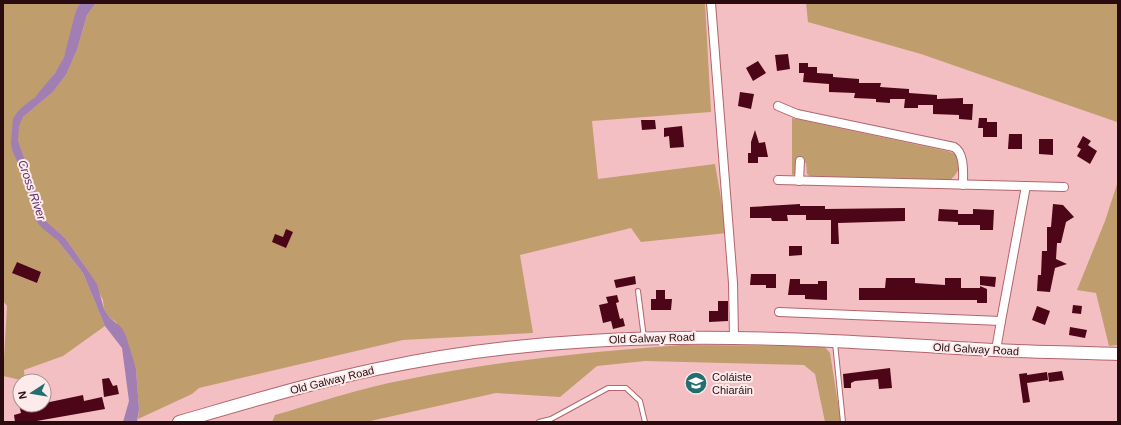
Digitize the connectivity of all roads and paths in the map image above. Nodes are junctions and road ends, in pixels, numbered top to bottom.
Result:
1 (711, 3) edge
2 (778, 106) dead end
3 (800, 161) dead end
4 (778, 180) dead end
5 (800, 181) junction
6 (963, 185) junction
7 (1026, 186) junction
8 (1064, 187) dead end
9 (638, 291) dead end
10 (779, 312) dead end
11 (1001, 321) junction
12 (734, 337) junction
13 (644, 338) junction
14 (835, 341) junction
15 (996, 350) junction
16 (1118, 354) edge
17 (195, 420) edge
18 (179, 422) edge
19 (539, 422) edge
20 (645, 422) edge
21 (843, 422) edge

1 - 12 street
2 - 6 street
3 - 5 street
4 - 5 street
5 - 6 street
6 - 7 street
7 - 8 street
7 - 11 street
9 - 13 lane
10 - 11 street
11 - 15 street
12 - 13 main road, Old Galway Road
12 - 14 main road, Old Galway Road
13 - 17 main road, Old Galway Road
14 - 15 main road, Old Galway Road
14 - 21 lane
15 - 16 main road, Old Galway Road
17 - 18 main road, Old Galway Road
19 - 20 lane

